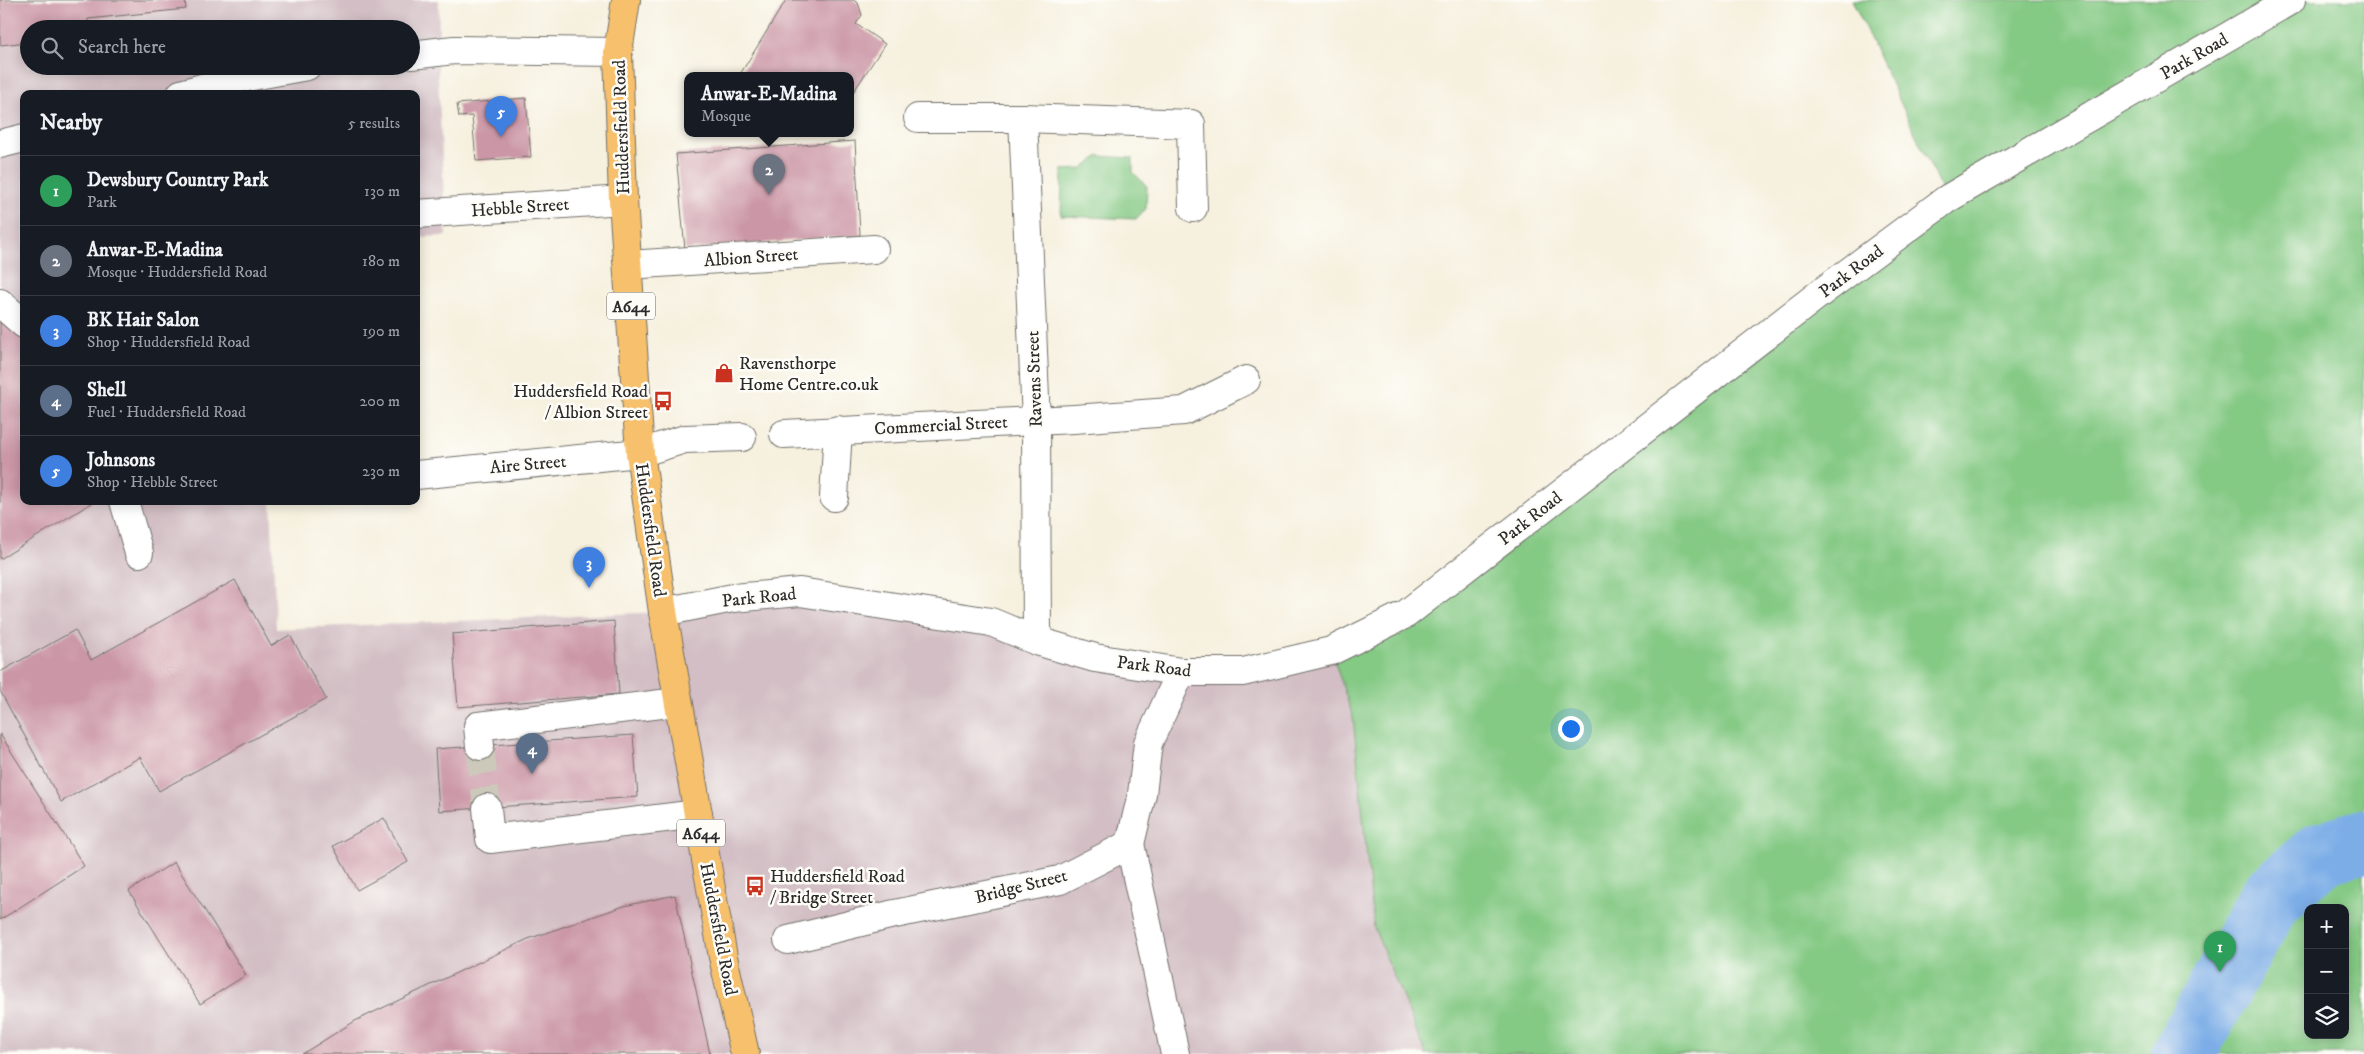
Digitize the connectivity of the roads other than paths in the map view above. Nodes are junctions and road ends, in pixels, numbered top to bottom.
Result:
1 (626, 0) edge
2 (2291, 0) edge
3 (618, 52) junction
4 (420, 54) edge
5 (258, 75) edge
6 (195, 90) edge
7 (918, 118) dead end
8 (1023, 118) junction
9 (20, 139) edge
10 (0, 144) edge
11 (623, 200) junction
12 (1193, 208) dead end
13 (420, 214) edge
14 (874, 249) dead end
15 (628, 265) junction
16 (0, 303) edge
17 (20, 320) edge
18 (1246, 380) dead end
19 (1036, 420) junction
20 (838, 430) junction
21 (784, 434) dead end
22 (742, 436) dead end
23 (640, 453) junction
24 (420, 475) edge
25 (834, 497) dead end
26 (125, 505) edge
27 (139, 553) dead end
28 (663, 612) junction
29 (1037, 642) junction
30 (1181, 672) junction
31 (678, 702) junction
32 (480, 746) tunnel mouth
33 (487, 808) tunnel mouth
34 (698, 814) junction
35 (1130, 844) junction
36 (788, 940) dead end
37 (745, 1054) edge
38 (1175, 1054) edge

1 - 3 highway, Huddersfield Road / A644
2 - 30 street, Park Road
3 - 4 street
3 - 11 highway, Huddersfield Road / A644
5 - 6 street
7 - 8 street
8 - 12 street
8 - 19 street, Ravens Street
9 - 10 street
11 - 13 street, Hebble Street
11 - 15 highway, Huddersfield Road / A644
14 - 15 street, Albion Street
15 - 23 highway, Huddersfield Road / A644
16 - 17 street
18 - 19 street, Commercial Street
19 - 20 street, Commercial Street
19 - 29 street, Ravens Street
20 - 21 street, Commercial Street
20 - 25 street
22 - 23 street
23 - 24 street, Aire Street
23 - 28 highway, Huddersfield Road / A644
26 - 27 street
28 - 29 street, Park Road
28 - 31 highway, Huddersfield Road / A644
29 - 30 street, Park Road
30 - 35 street
31 - 32 street
31 - 34 highway, Huddersfield Road / A644
33 - 34 street
34 - 37 highway, Huddersfield Road / A644
35 - 36 street, Bridge Street
35 - 38 street

